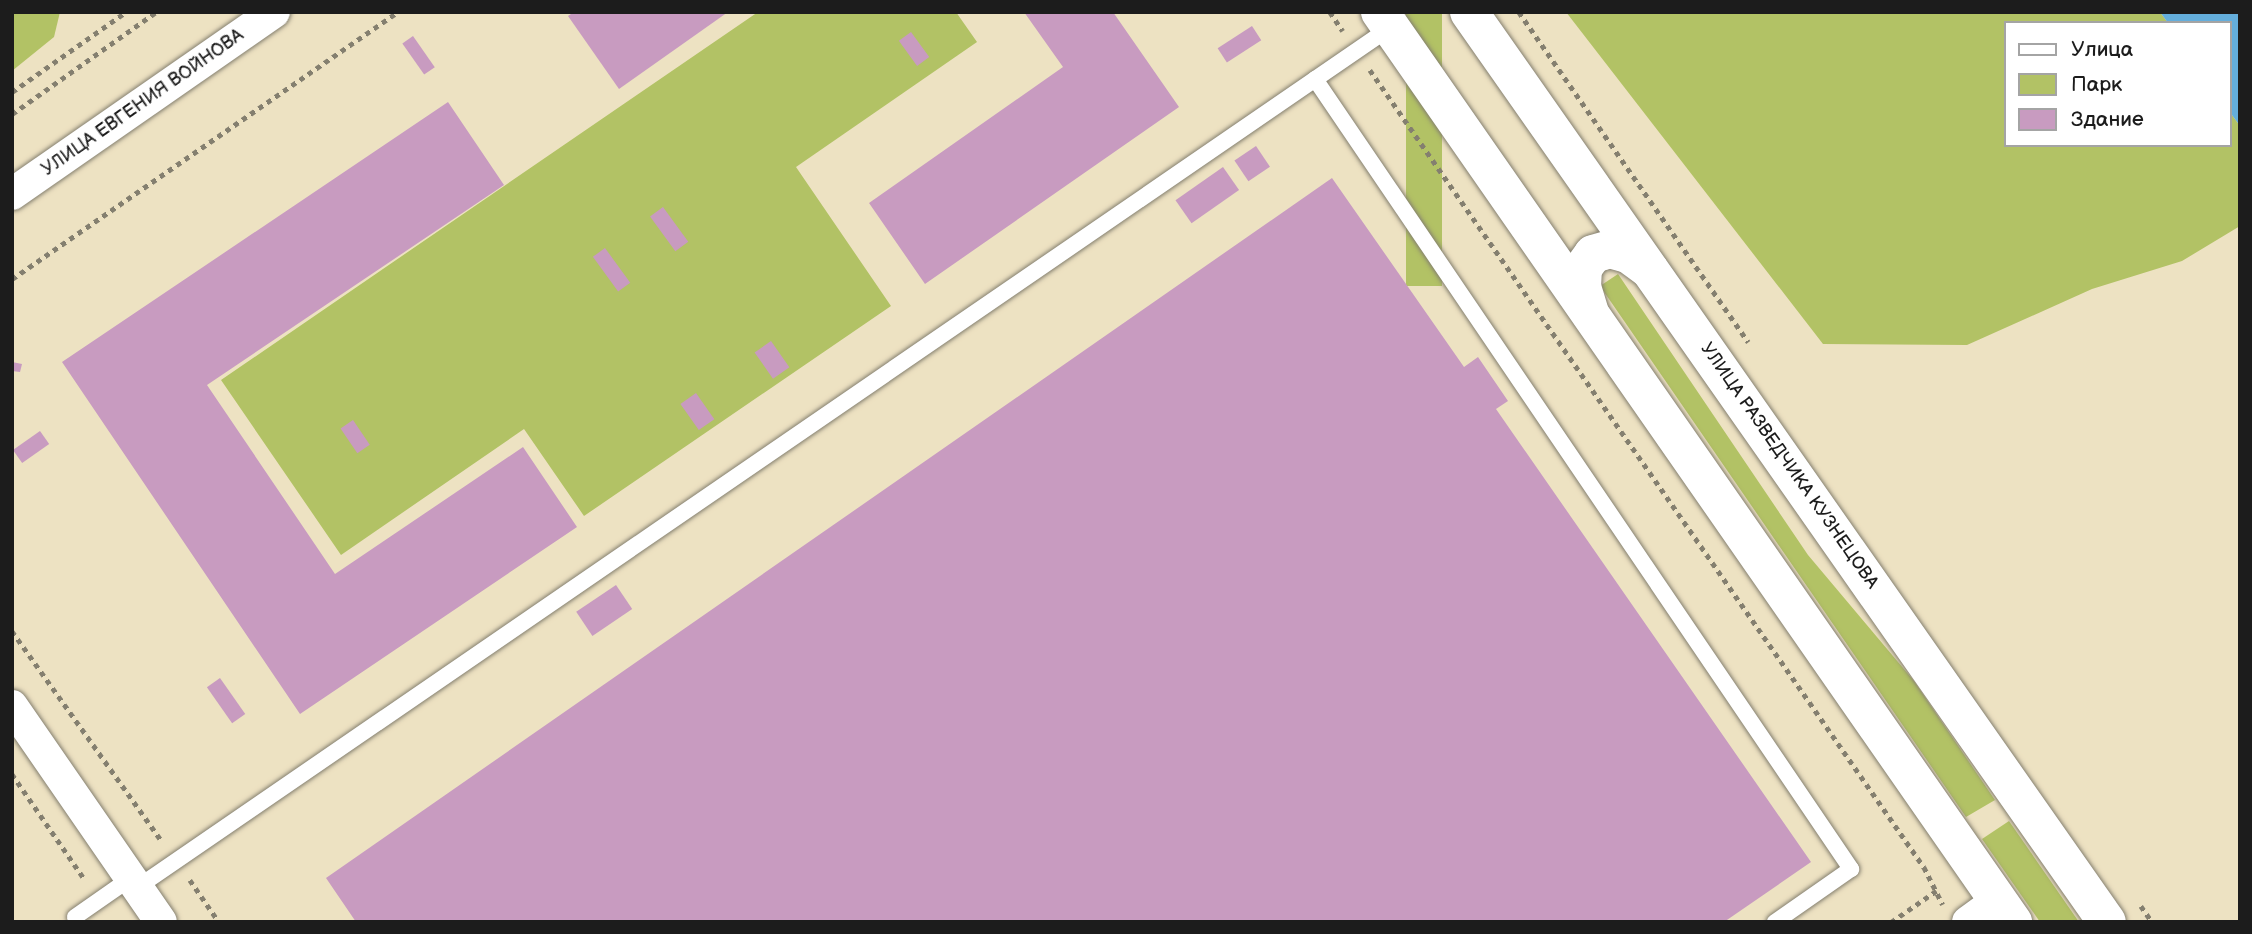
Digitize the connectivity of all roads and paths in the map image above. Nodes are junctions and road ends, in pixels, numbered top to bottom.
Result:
1 (126, 12) edge
2 (156, 12) edge
3 (274, 12) edge
4 (398, 12) edge
5 (1329, 12) edge
6 (1469, 12) edge
7 (1386, 20) edge
8 (1357, 50) junction
9 (1315, 79) junction
10 (12, 92) edge
11 (12, 114) edge
12 (12, 194) edge
13 (1650, 271) junction
14 (12, 279) edge
15 (1591, 314) junction
16 (12, 631) edge
17 (12, 706) edge
18 (12, 774) edge
19 (176, 861) junction
20 (134, 883) junction
21 (1936, 891) junction
22 (98, 900) junction
23 (2006, 911) edge
24 (75, 916) dead end
25 (1957, 917) edge
26 (161, 922) edge
27 (219, 922) edge
28 (1775, 922) edge
29 (1891, 922) edge
30 (2107, 922) edge

1 - 10 path
2 - 11 path
3 - 12 street, УЛИЦА ЕВГЕНИЯ ВОЙНОВА
4 - 14 path
5 - 8 path
6 - 13 main road, УЛИЦА РАЗВЕДЧИКА КУЗНЕЦОВА
7 - 8 lane
7 - 15 main road
8 - 9 lane
8 - 21 path
9 - 19 lane
9 - 28 lane
13 - 15 main road
13 - 30 main road, УЛИЦА РАЗВЕДЧИКА КУЗНЕЦОВА
15 - 23 main road
16 - 19 path
17 - 20 street
18 - 22 path
19 - 20 lane
19 - 27 path
20 - 22 lane
20 - 26 street
21 - 25 path
21 - 29 path
22 - 24 lane
23 - 25 street

